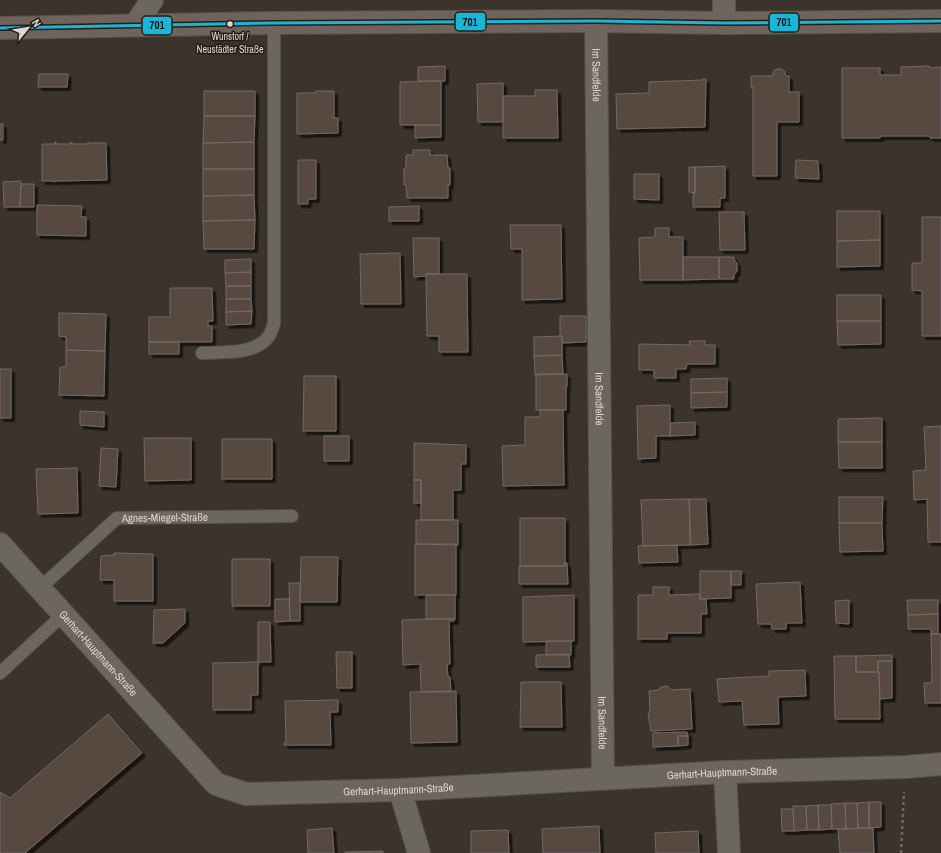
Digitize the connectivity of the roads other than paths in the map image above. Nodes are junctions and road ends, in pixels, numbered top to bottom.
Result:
1 (152, 0) edge
2 (724, 0) edge
3 (596, 21) junction
4 (941, 21) edge
5 (724, 22) junction
6 (274, 23) junction
7 (135, 25) junction
8 (0, 28) edge
9 (202, 353) dead end
10 (292, 516) dead end
11 (0, 544) edge
12 (40, 588) junction
13 (63, 615) junction
14 (0, 673) edge
15 (941, 764) edge
16 (725, 772) junction
17 (604, 778) junction
18 (400, 790) junction
19 (419, 853) edge
20 (729, 853) edge

1 - 7 street
2 - 5 street
3 - 5 main road
3 - 6 main road
3 - 17 street, Im Sandfelde
4 - 5 main road
6 - 7 main road
6 - 9 lane
7 - 8 main road
10 - 12 lane, Agnes-Miegel-Straße
11 - 12 street, Gerhart-Hauptmann-Straße
12 - 13 street, Gerhart-Hauptmann-Straße
13 - 14 lane
13 - 18 street, Gerhart-Hauptmann-Straße
15 - 16 street, Gerhart-Hauptmann-Straße
16 - 17 street, Gerhart-Hauptmann-Straße
16 - 20 street
17 - 18 street, Gerhart-Hauptmann-Straße
18 - 19 street

